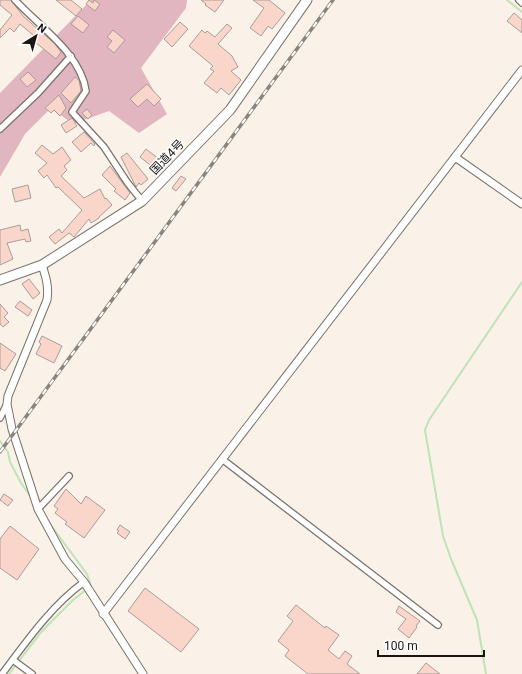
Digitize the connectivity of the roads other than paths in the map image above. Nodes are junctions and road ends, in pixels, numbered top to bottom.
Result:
1 (15, 0) edge
2 (308, 0) edge
3 (519, 0) edge
4 (522, 3) edge
5 (71, 56) junction
6 (522, 70) edge
7 (0, 129) edge
8 (455, 157) junction
9 (142, 201) junction
10 (522, 204) edge
11 (42, 265) junction
12 (0, 280) edge
13 (6, 404) junction
14 (0, 418) edge
15 (222, 459) junction
16 (69, 476) dead end
17 (38, 509) junction
18 (84, 582) junction
19 (104, 614) junction
20 (438, 625) dead end
21 (13, 660) junction
22 (2, 674) edge
23 (32, 674) edge
24 (143, 674) edge

1 - 5 street
2 - 9 highway, 国道4号
3 - 4 street
5 - 7 street
5 - 9 street
6 - 8 street
8 - 10 street
8 - 15 street
9 - 11 highway, 国道4号
11 - 12 highway, 国道4号
11 - 13 street
13 - 14 street
13 - 17 street
15 - 19 street
15 - 20 street
16 - 17 street
17 - 18 street
18 - 19 street
18 - 21 street
19 - 24 street
21 - 22 street
21 - 23 street

